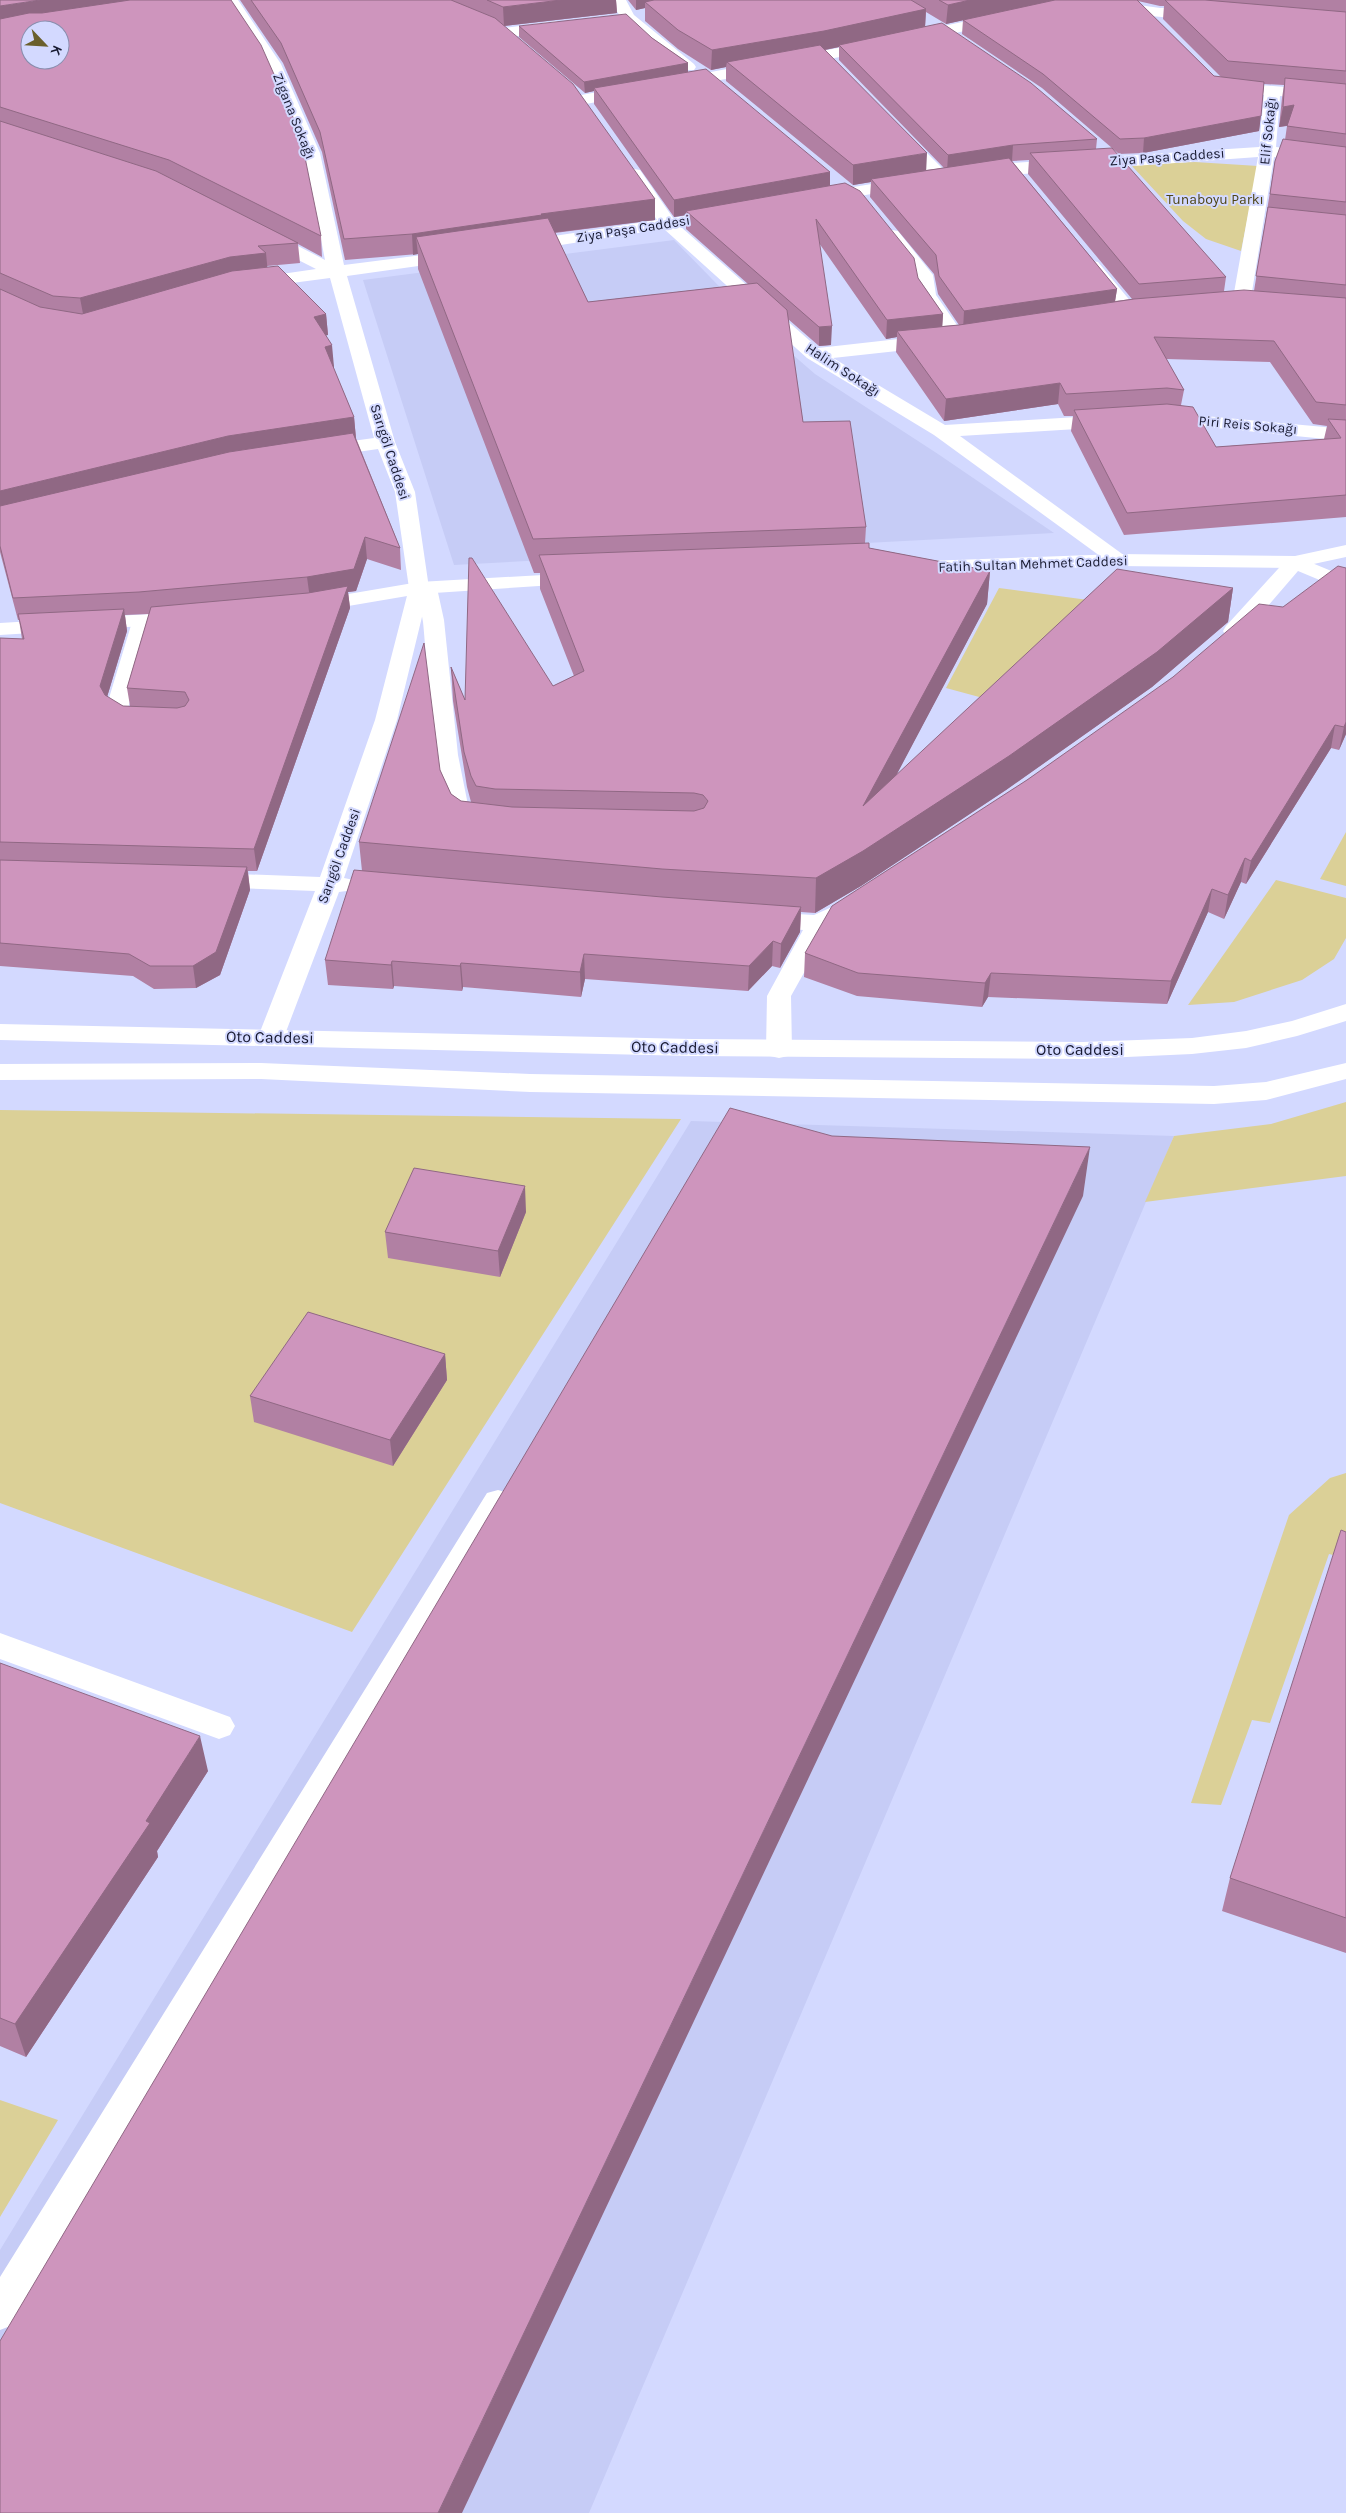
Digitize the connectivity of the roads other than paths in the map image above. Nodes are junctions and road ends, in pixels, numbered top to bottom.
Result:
1 (230, 0) edge
2 (422, 0) edge
3 (618, 0) edge
4 (1098, 5) edge
5 (1202, 6) edge
6 (1140, 8) junction
7 (647, 14) edge
8 (1219, 14) edge
9 (1012, 16) edge
10 (628, 18) junction
11 (921, 18) edge
12 (609, 20) edge
13 (570, 25) edge
14 (1160, 28) edge
15 (944, 31) junction
16 (502, 33) junction
17 (961, 42) edge
18 (524, 51) edge
19 (824, 58) junction
20 (838, 72) edge
21 (710, 78) junction
22 (1213, 80) edge
23 (664, 86) edge
24 (567, 88) edge
25 (646, 89) edge
26 (726, 91) edge
27 (1272, 91) junction
28 (1346, 97) edge
29 (581, 100) junction
30 (592, 115) edge
31 (886, 121) edge
32 (1100, 148) edge
33 (1267, 151) junction
34 (1346, 160) edge
35 (1115, 161) junction
36 (625, 162) edge
37 (1012, 168) junction
38 (1127, 175) edge
39 (942, 177) junction
40 (833, 180) dead end
41 (1024, 182) edge
42 (848, 192) junction
43 (811, 199) edge
44 (866, 204) edge
45 (745, 211) edge
46 (1255, 220) junction
47 (1273, 222) edge
48 (669, 225) junction
49 (883, 226) edge
50 (251, 229) edge
51 (503, 249) edge
52 (474, 253) edge
53 (1082, 254) edge
54 (336, 273) junction
55 (233, 285) edge
56 (1226, 298) edge
57 (1241, 304) junction
58 (1260, 306) edge
59 (1149, 312) edge
60 (1131, 313) junction
61 (1112, 316) edge
62 (977, 336) edge
63 (957, 338) junction
64 (814, 354) junction
65 (941, 431) junction
66 (1346, 435) edge
67 (385, 442) junction
68 (308, 454) edge
69 (1346, 551) edge
70 (1118, 560) junction
71 (1295, 562) junction
72 (905, 568) edge
73 (597, 578) edge
74 (1346, 585) edge
75 (423, 588) junction
76 (290, 608) edge
77 (202, 616) edge
78 (143, 622) junction
79 (0, 629) edge
80 (1221, 642) edge
81 (163, 721) edge
82 (489, 831) edge
83 (188, 880) edge
84 (330, 883) junction
85 (369, 887) edge
86 (853, 903) edge
87 (737, 918) edge
88 (819, 923) junction
89 (1346, 1012) edge
90 (0, 1032) edge
91 (271, 1037) junction
92 (779, 1050) junction
93 (261, 1071) junction
94 (1346, 1071) edge
95 (0, 1072) edge
96 (511, 1479) edge
97 (0, 1646) edge
98 (219, 1726) dead end
99 (0, 2312) edge

1 - 54 street, Zigana Sokağı
2 - 16 street
3 - 10 street
4 - 6 street
5 - 6 street
5 - 8 street
6 - 14 street
7 - 10 street
9 - 15 street
10 - 12 street
10 - 21 street
11 - 15 street
13 - 16 street
15 - 17 street
15 - 19 street
16 - 18 street
19 - 20 street
19 - 21 street
21 - 23 street
21 - 26 street
22 - 27 street, Elif Sokağı
24 - 29 street
25 - 29 street
27 - 28 street
27 - 33 street, Elif Sokağı
29 - 30 street
31 - 39 street
32 - 35 street
33 - 34 street, Ziya Paşa Caddesi
33 - 35 street, Ziya Paşa Caddesi
33 - 46 street, Elif Sokağı
35 - 37 street, Ziya Paşa Caddesi
35 - 38 street
36 - 48 street, Halim Sokağı
37 - 39 street, Ziya Paşa Caddesi
37 - 41 street
39 - 42 street, Ziya Paşa Caddesi
40 - 42 street
42 - 43 street, Ziya Paşa Caddesi
42 - 44 street
45 - 48 street, Ziya Paşa Caddesi
46 - 47 street
46 - 57 street, Elif Sokağı
48 - 51 street, Ziya Paşa Caddesi
48 - 64 street, Halim Sokağı
49 - 63 street
50 - 54 street
52 - 54 street
53 - 60 street
54 - 55 street
54 - 67 street, Sarıgöl Caddesi
56 - 57 street
57 - 58 street
59 - 60 street
60 - 61 street
62 - 63 street
63 - 64 street
64 - 65 street, Halim Sokağı
65 - 66 street, Piri Reis Sokağı
65 - 70 street, Halim Sokağı
67 - 68 street
67 - 75 street, Sarıgöl Caddesi
69 - 71 street, Fatih Sultan Mehmet Caddesi
70 - 71 street, Fatih Sultan Mehmet Caddesi
70 - 72 street, Fatih Sultan Mehmet Caddesi
71 - 74 street
71 - 80 street
73 - 75 street
75 - 76 street
75 - 82 street
75 - 84 street, Sarıgöl Caddesi
77 - 78 street
78 - 79 street
78 - 81 street
83 - 84 street
84 - 85 street
84 - 91 street, Sarıgöl Caddesi
86 - 88 street
87 - 88 street
88 - 92 street
89 - 92 street, Oto Caddesi
90 - 91 street, Oto Caddesi
91 - 92 street, Oto Caddesi
91 - 93 street, Sarıgöl Caddesi
93 - 94 street
93 - 95 street
96 - 99 street
97 - 98 street

